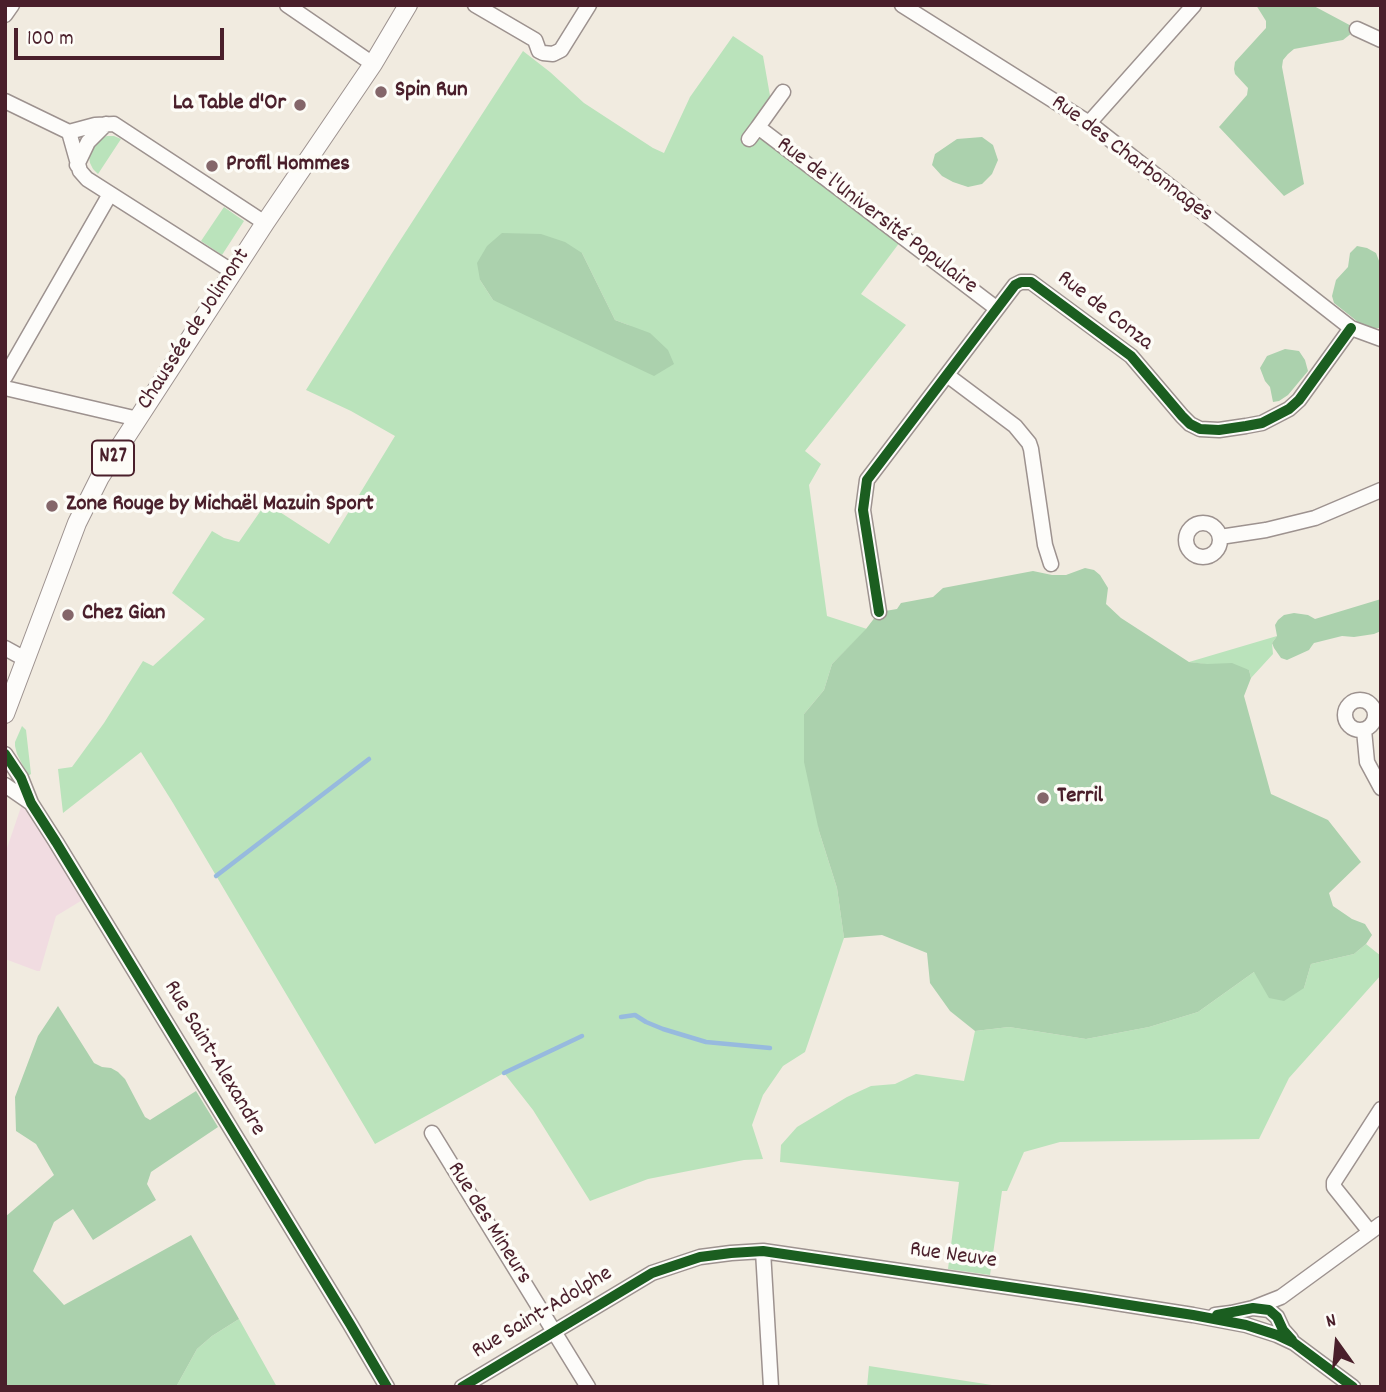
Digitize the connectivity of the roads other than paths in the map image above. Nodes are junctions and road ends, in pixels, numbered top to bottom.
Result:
1 (12, 5) edge
2 (287, 5) edge
3 (408, 5) edge
4 (475, 5) edge
5 (589, 5) edge
6 (902, 5) edge
7 (1194, 5) edge
8 (5, 15) edge
9 (1357, 29) dead end
10 (1381, 40) edge
11 (373, 64) junction
12 (783, 92) dead end
13 (5, 102) edge
14 (1089, 123) junction
15 (106, 124) junction
16 (69, 132) junction
17 (77, 164) junction
18 (110, 194) junction
19 (265, 223) junction
20 (233, 272) junction
21 (996, 308) junction
22 (1351, 328) junction
23 (1381, 340) edge
24 (947, 375) junction
25 (5, 377) edge
26 (5, 388) edge
27 (138, 419) junction
28 (1381, 490) edge
29 (1220, 537) dead end
30 (1051, 564) dead end
31 (879, 612) dead end
32 (5, 649) edge
33 (25, 659) junction
34 (5, 714) edge
35 (1364, 730) dead end
36 (5, 754) edge
37 (5, 785) edge
38 (1381, 788) edge
39 (31, 803) junction
40 (1381, 1109) edge
41 (432, 1133) dead end
42 (1375, 1228) edge
43 (763, 1251) junction
44 (707, 1256) joint
45 (1268, 1312) junction
46 (554, 1332) junction
47 (387, 1387) edge
48 (462, 1387) edge
49 (588, 1387) edge
50 (771, 1387) edge
51 (1353, 1387) edge

1 - 8 street
2 - 11 street
3 - 11 main road, Chaussée de Jolimont / N27
4 - 5 street
6 - 14 street, Rue des Charbonnages
7 - 14 street
9 - 10 street
11 - 19 main road, Chaussée de Jolimont / N27
12 - 21 street, Rue de l'Université Populaire
13 - 16 street
14 - 22 street, Rue des Charbonnages
15 - 16 street
15 - 17 street
15 - 19 street
16 - 17 street
17 - 18 street
18 - 20 street
18 - 25 street
19 - 20 main road, Chaussée de Jolimont / N27
20 - 27 main road, Chaussée de Jolimont / N27
21 - 22 street, Rue de Conza
21 - 24 street, Rue de Conza
22 - 23 street, Rue des Charbonnages
24 - 30 street
24 - 31 street, Rue de Conza
26 - 27 street
27 - 33 main road, Chaussée de Jolimont / N27
28 - 29 street
32 - 33 street
33 - 34 main road, Chaussée de Jolimont / N27
35 - 38 street
36 - 39 street, Rue Saint-Alexandre
37 - 39 street, Rue Saint-Alexandre
39 - 47 street, Rue Saint-Alexandre
40 - 42 street
41 - 46 street, Rue des Mineurs
42 - 45 street
43 - 44 street, Rue Neuve
43 - 45 street, Rue Neuve
43 - 50 street
44 - 46 street, Rue Saint-Adolphe
45 - 51 street
46 - 48 street, Rue Saint-Adolphe
46 - 49 street, Rue des Mineurs

